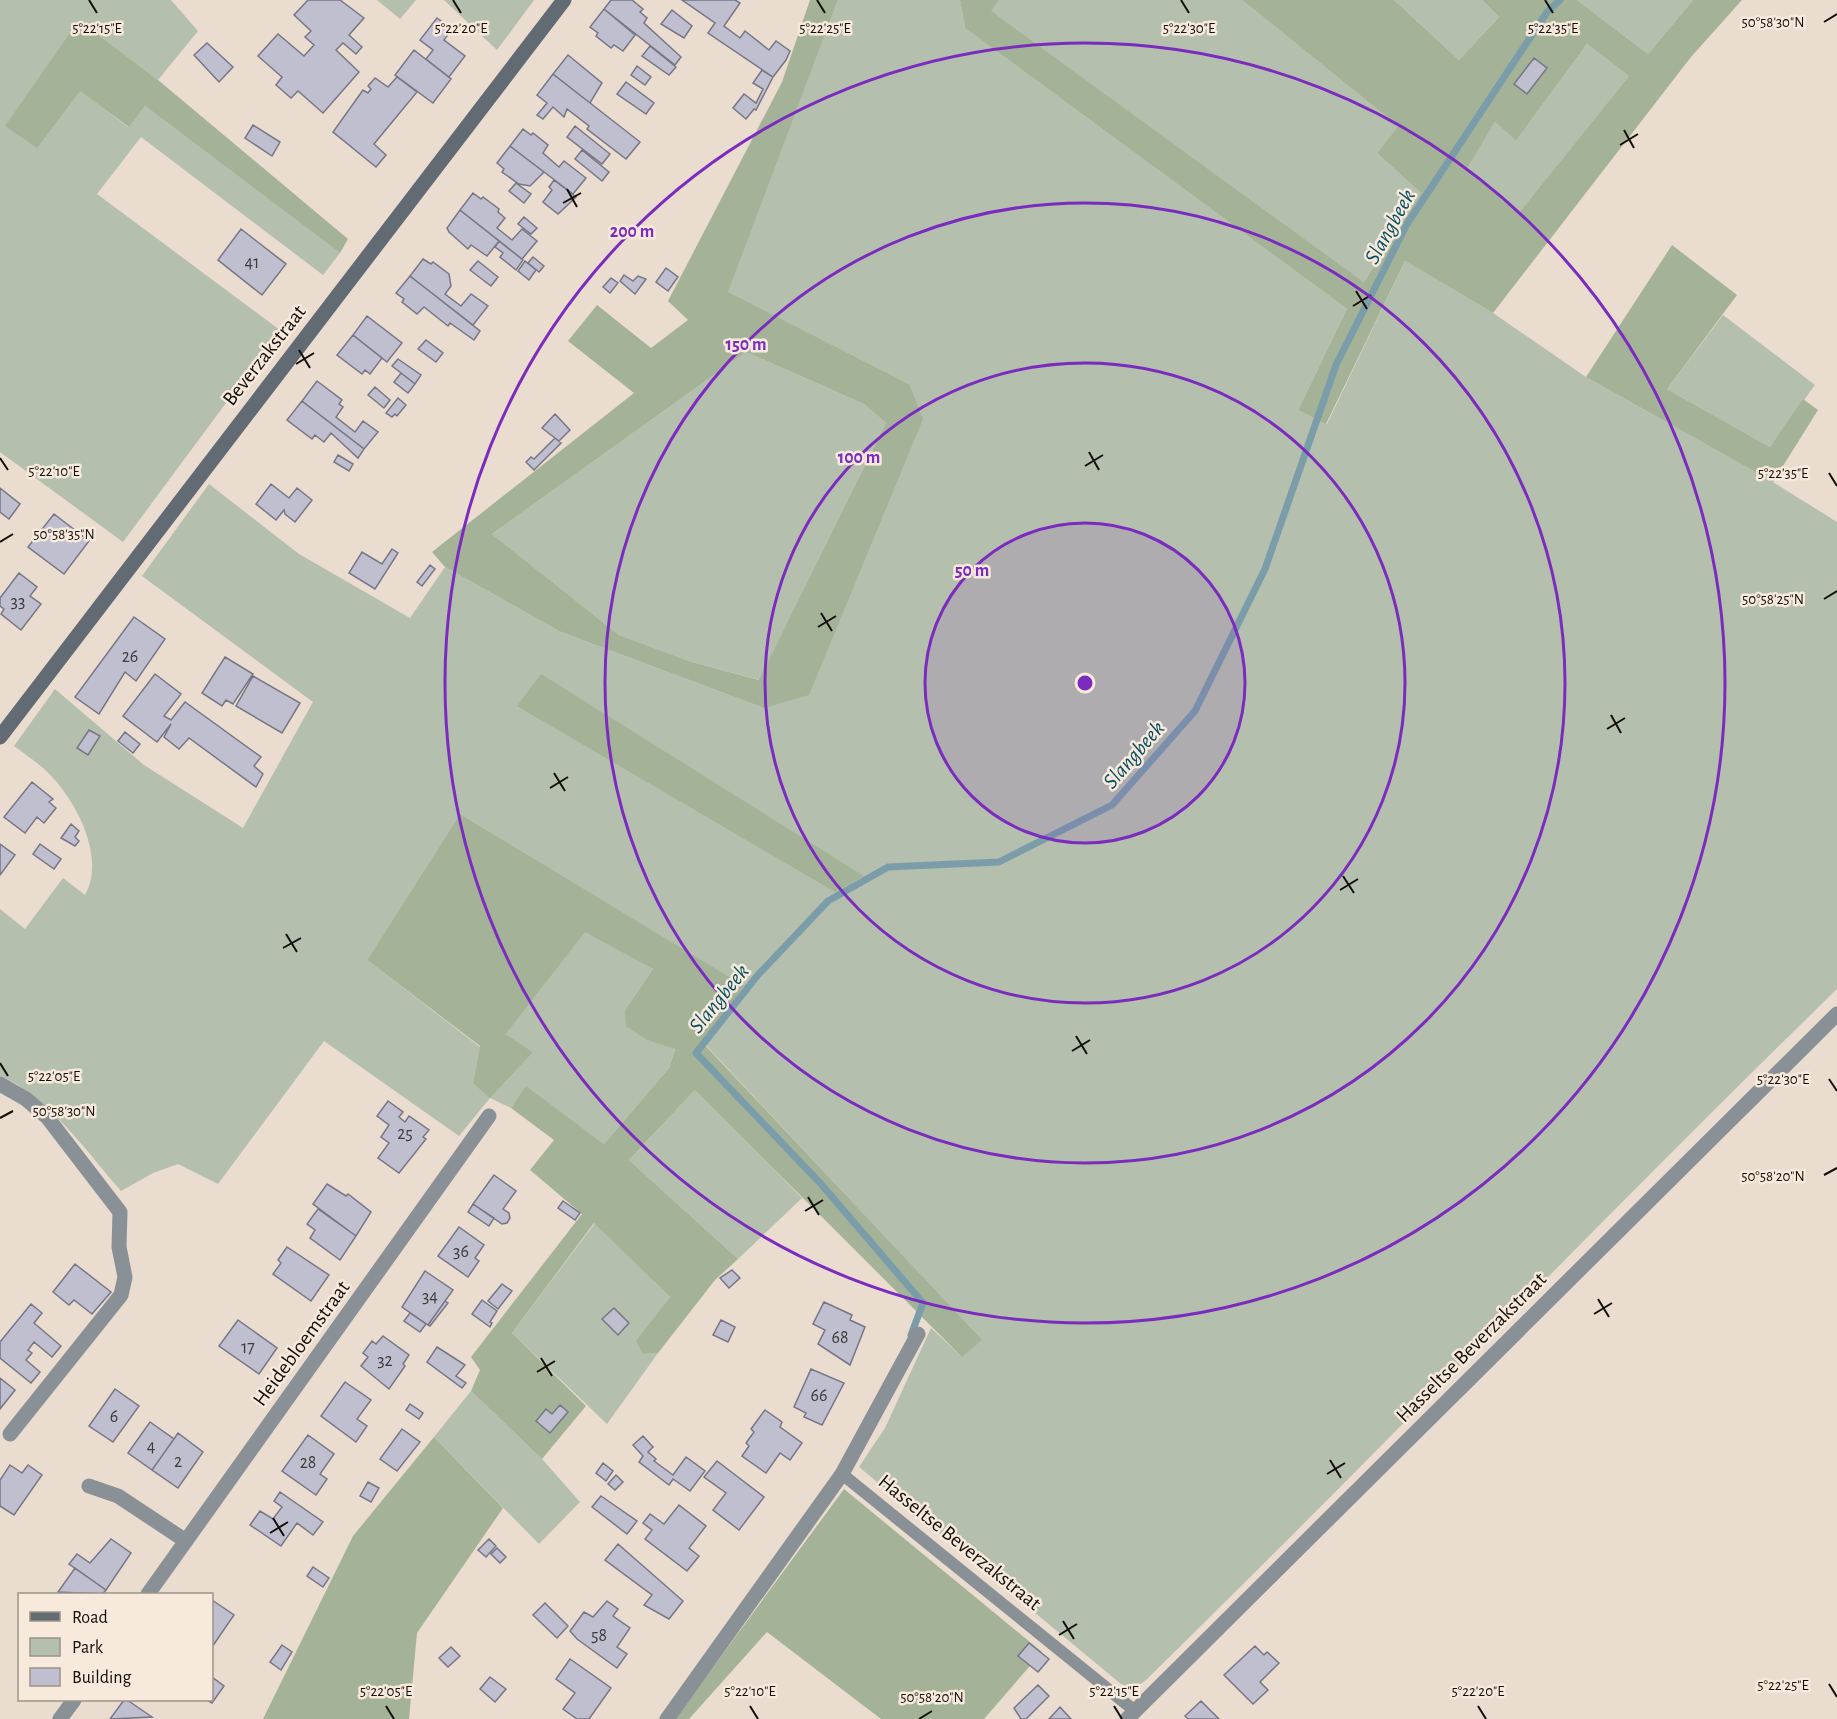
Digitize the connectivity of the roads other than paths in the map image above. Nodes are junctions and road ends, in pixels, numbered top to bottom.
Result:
1 (564, 0) edge
2 (0, 737) edge
3 (1837, 1014) edge
4 (0, 1084) edge
5 (489, 1116) dead end
6 (918, 1334) dead end
7 (10, 1434) dead end
8 (842, 1474) junction
9 (89, 1486) dead end
10 (186, 1540) junction
11 (149, 1593) edge
12 (73, 1701) edge
13 (1131, 1715) edge
14 (60, 1719) edge
15 (667, 1719) edge

1 - 2 street, Beverzakstraat
3 - 13 street, Hasseltse Beverzakstraat
4 - 7 street
5 - 10 street, Heidebloemstraat
6 - 8 street
8 - 13 lane, Hasseltse Beverzakstraat
8 - 15 street
9 - 10 street
10 - 11 street, Heidebloemstraat
12 - 14 street

